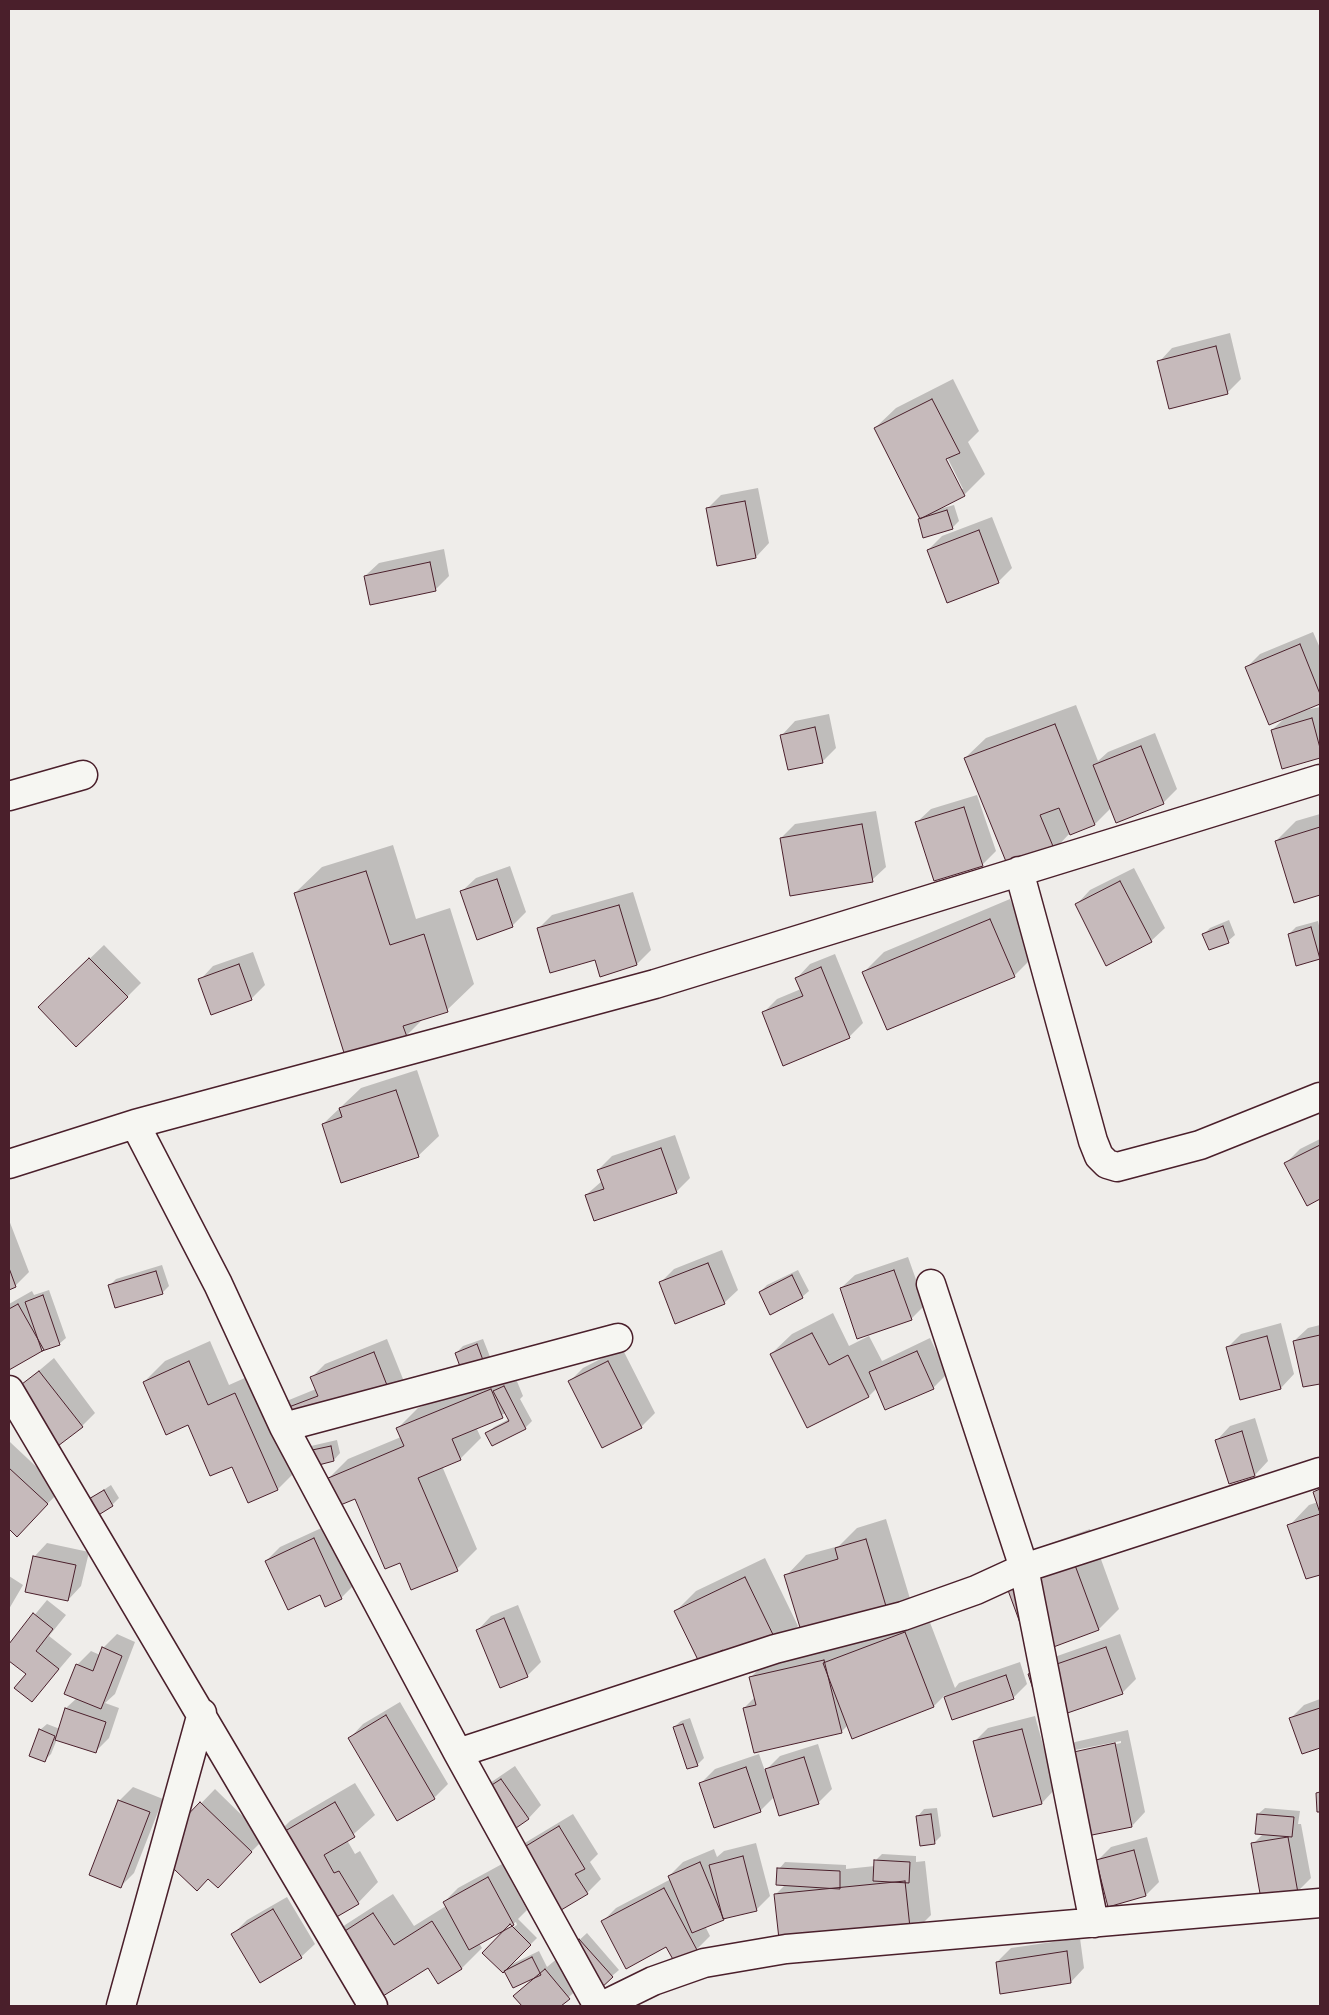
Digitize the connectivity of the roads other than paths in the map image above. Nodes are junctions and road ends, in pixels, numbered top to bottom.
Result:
1 (83, 775) dead end
2 (1320, 779) edge
3 (9, 796) edge
4 (1019, 871) junction
5 (1320, 1097) edge
6 (134, 1124) junction
7 (9, 1164) edge
8 (931, 1284) dead end
9 (618, 1338) dead end
10 (9, 1390) edge
11 (15, 1420) edge
12 (284, 1427) junction
13 (1320, 1472) edge
14 (1024, 1568) junction
15 (202, 1713) junction
16 (458, 1753) junction
17 (1320, 1903) edge
18 (1094, 1922) junction
19 (121, 2006) edge
20 (373, 2006) edge
21 (598, 2006) edge
22 (602, 2006) edge

1 - 3 street
2 - 4 street
4 - 5 street
4 - 6 street
6 - 7 street
6 - 12 street
8 - 14 street
9 - 12 street
10 - 11 street
11 - 15 street
12 - 16 street
13 - 14 street
14 - 16 street
14 - 18 street
15 - 19 street
15 - 20 street
16 - 21 street
17 - 18 street
18 - 22 street

